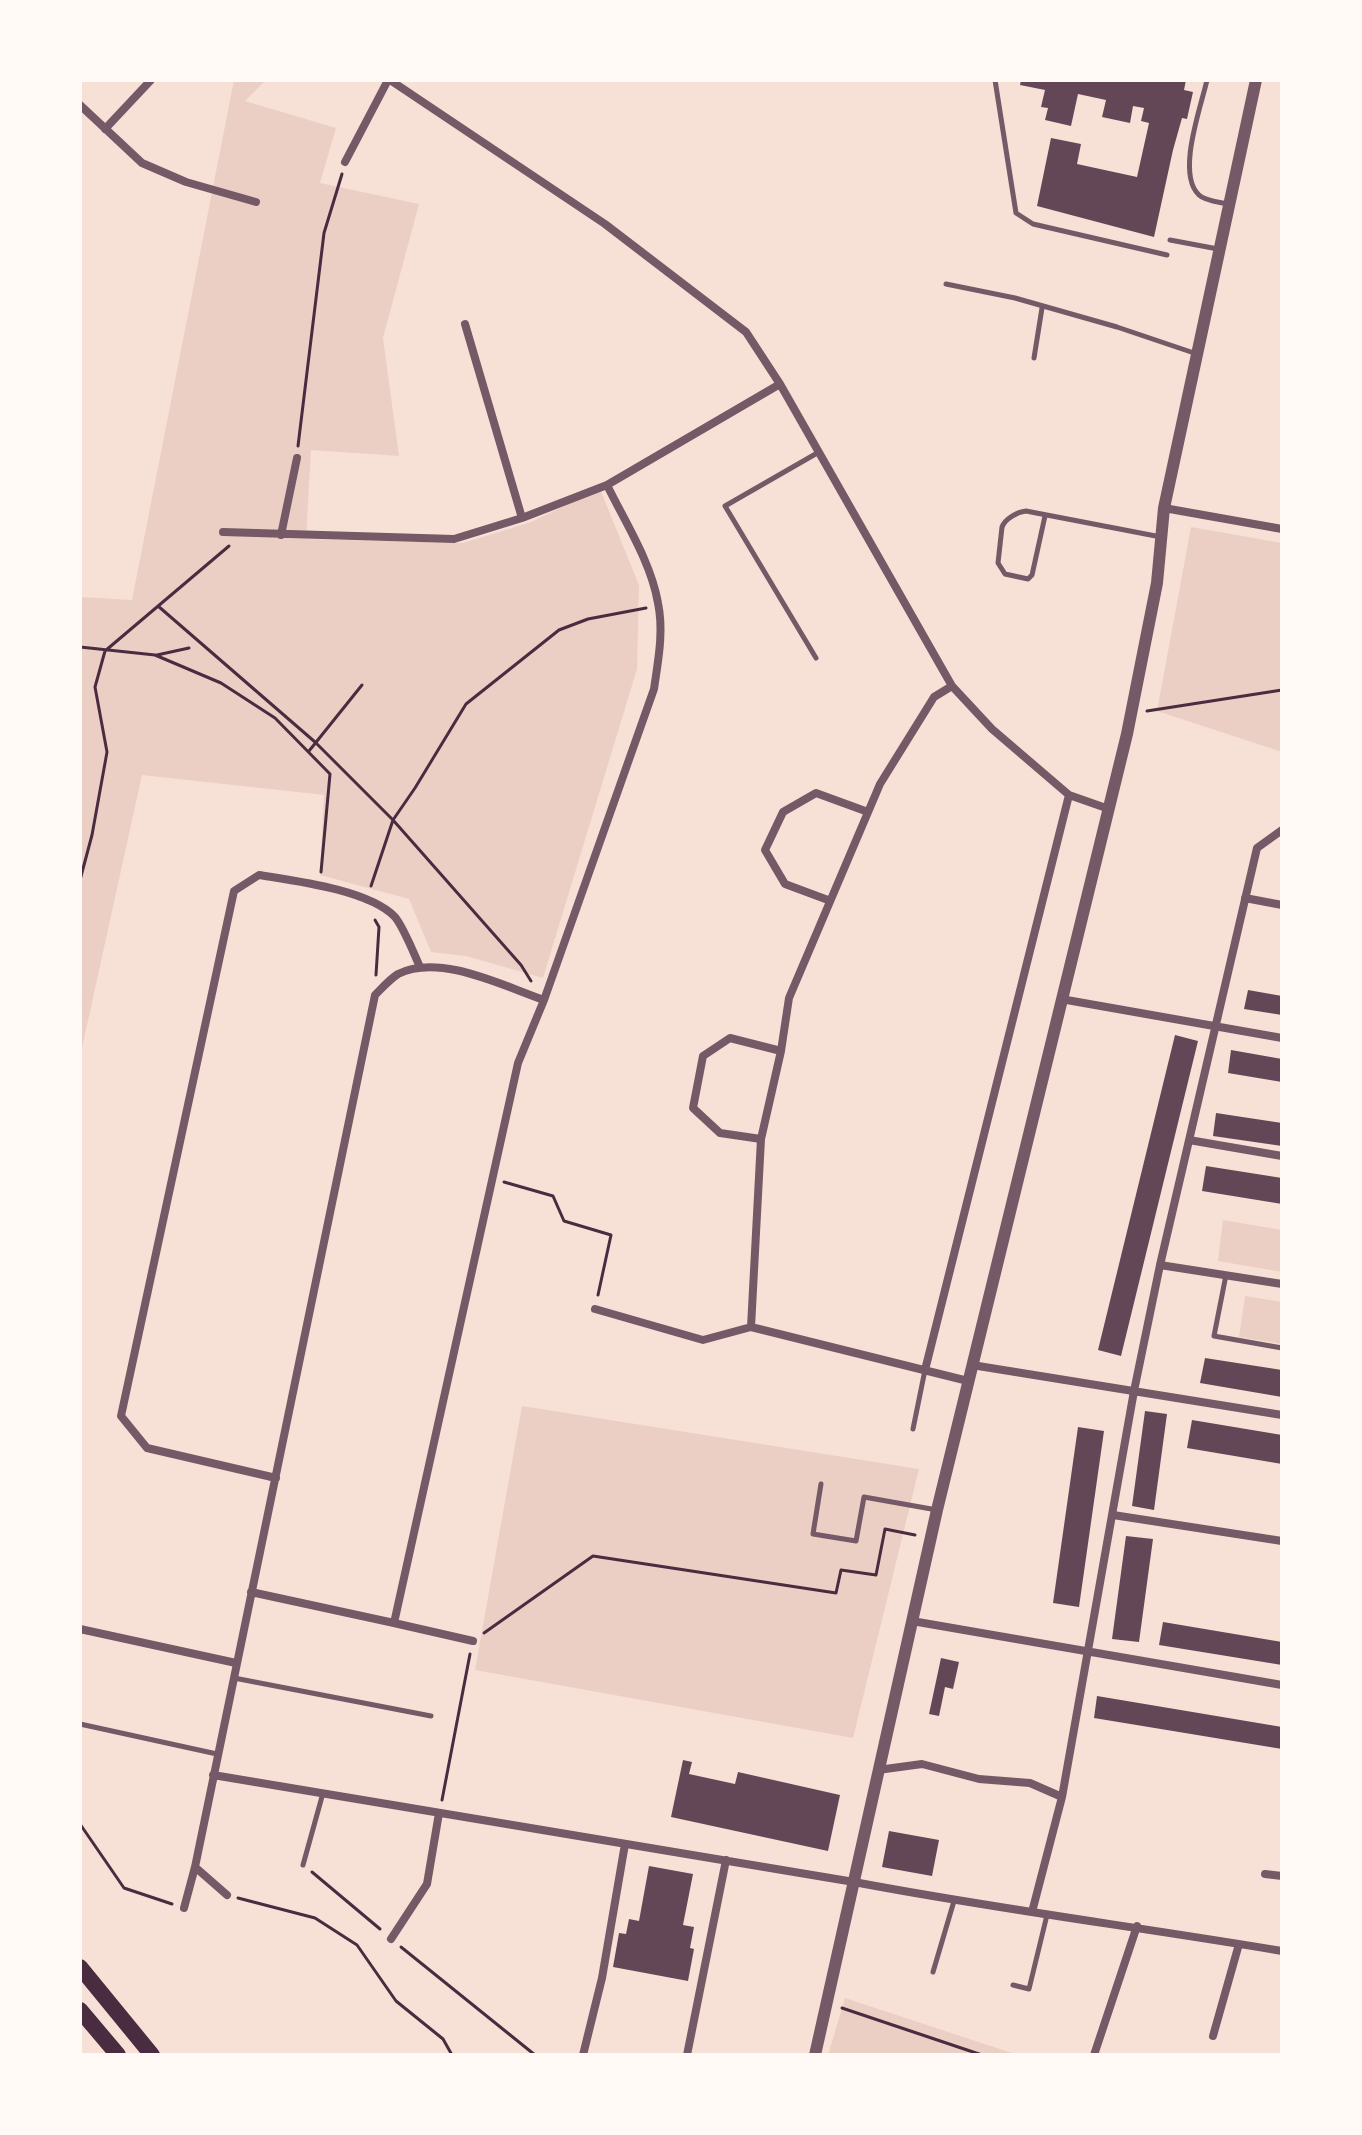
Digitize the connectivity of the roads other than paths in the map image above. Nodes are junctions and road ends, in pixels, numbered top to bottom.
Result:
1 (151, 80) edge
2 (389, 80) edge
3 (995, 80) edge
4 (1207, 80) edge
5 (1256, 80) edge
6 (80, 105) edge
7 (105, 129) junction
8 (345, 162) road end
9 (256, 202) dead end
10 (1229, 204) junction
11 (1170, 240) dead end
12 (1219, 249) junction
13 (1167, 255) dead end
14 (946, 284) dead end
15 (1042, 308) junction
16 (465, 324) dead end
17 (1198, 355) junction
18 (1034, 358) dead end
19 (780, 384) junction
20 (819, 452) junction
21 (297, 458) road end
22 (607, 485) junction
23 (1164, 508) junction
24 (1045, 516) junction
25 (522, 518) junction
26 (1282, 529) edge
27 (223, 532) dead end
28 (281, 535) junction
29 (1162, 538) junction
30 (816, 658) dead end
31 (952, 686) junction
32 (1069, 795) junction
33 (1109, 809) junction
34 (868, 812) junction
35 (1282, 830) edge
36 (1245, 898) junction
37 (828, 900) junction
38 (1282, 905) edge
39 (420, 967) junction
40 (1061, 999) junction
41 (544, 1000) junction
42 (1215, 1026) junction
43 (1282, 1038) edge
44 (781, 1051) junction
45 (761, 1139) junction
46 (1189, 1140) junction
47 (1282, 1156) edge
48 (1160, 1265) junction
49 (1226, 1275) junction
50 (1282, 1284) edge
51 (595, 1309) road end
52 (751, 1327) junction
53 (1282, 1348) edge
54 (972, 1365) junction
55 (925, 1370) junction
56 (968, 1381) junction
57 (1134, 1391) junction
58 (1282, 1415) edge
59 (913, 1429) dead end
60 (276, 1478) junction
61 (821, 1484) dead end
62 (937, 1510) junction
63 (1113, 1515) junction
64 (1282, 1541) edge
65 (251, 1592) junction
66 (912, 1621) junction
67 (394, 1623) junction
68 (80, 1629) edge
69 (473, 1641) road end
70 (1090, 1652) junction
71 (236, 1663) junction
72 (233, 1678) junction
73 (1282, 1685) edge
74 (431, 1716) dead end
75 (80, 1724) edge
76 (217, 1754) junction
77 (878, 1770) junction
78 (213, 1775) junction
79 (323, 1793) junction
80 (1062, 1797) junction
81 (439, 1813) junction
82 (625, 1844) junction
83 (726, 1860) junction
84 (303, 1865) road end
85 (195, 1867) junction
86 (1265, 1874) dead end
87 (1282, 1876) edge
88 (854, 1882) junction
89 (227, 1895) road end
90 (954, 1901) junction
91 (184, 1908) road end
92 (1032, 1912) junction
93 (1047, 1915) junction
94 (1137, 1926) junction
95 (391, 1939) road end
96 (1239, 1944) junction
97 (1282, 1951) edge
98 (80, 1967) edge
99 (933, 1972) dead end
100 (1013, 1985) dead end
101 (80, 2010) edge
102 (1213, 2036) dead end
103 (118, 2055) edge
104 (152, 2055) edge
105 (583, 2055) edge
106 (687, 2055) edge
107 (815, 2055) edge
108 (1094, 2055) edge

1 - 7 street
2 - 8 street
2 - 19 street
3 - 13 lane
4 - 10 lane
5 - 10 street
6 - 7 street
7 - 9 street
10 - 12 street
11 - 12 lane
12 - 17 street
14 - 15 lane
15 - 17 lane
15 - 18 lane
16 - 25 street
17 - 23 street
19 - 20 street
19 - 22 street
20 - 30 lane
20 - 31 street
21 - 28 street
22 - 25 street
22 - 41 street
23 - 26 street
23 - 29 street
24 - 24 lane
24 - 29 lane
25 - 28 street
27 - 28 street
29 - 33 street
31 - 32 street
31 - 34 street
32 - 33 street
32 - 55 street
33 - 40 street
34 - 37 street
34 - 37 street
35 - 36 street
36 - 38 street
36 - 42 street
37 - 44 street
39 - 41 street
39 - 60 street
39 - 60 street
40 - 42 street
40 - 54 street
41 - 67 street
42 - 43 street
42 - 46 street
44 - 45 street
44 - 45 street
45 - 52 street
46 - 47 street
46 - 48 street
48 - 49 street
48 - 57 street
49 - 50 street
49 - 53 lane
51 - 52 street
52 - 55 street
54 - 56 street
54 - 57 street
55 - 56 street
55 - 59 lane
56 - 62 street
57 - 58 street
57 - 63 street
60 - 65 street
61 - 62 lane
62 - 66 street
63 - 64 street
63 - 70 street
65 - 67 street
65 - 71 street
66 - 70 street
66 - 77 street
67 - 69 street
68 - 71 street
70 - 73 street
70 - 80 street
71 - 72 street
72 - 74 lane
72 - 76 street
75 - 76 lane
76 - 78 street
77 - 80 street
77 - 88 street
78 - 79 street
78 - 85 street
79 - 81 street
79 - 84 lane
80 - 92 street
81 - 82 street
81 - 95 street
82 - 83 street
82 - 105 street
83 - 88 street
83 - 106 street
85 - 89 street
85 - 91 street
86 - 87 street
88 - 90 street
88 - 107 street
90 - 92 street
90 - 99 lane
92 - 93 street
93 - 94 street
93 - 100 lane
94 - 96 street
94 - 108 street
96 - 97 street
96 - 102 street
98 - 104 highway
101 - 103 highway

